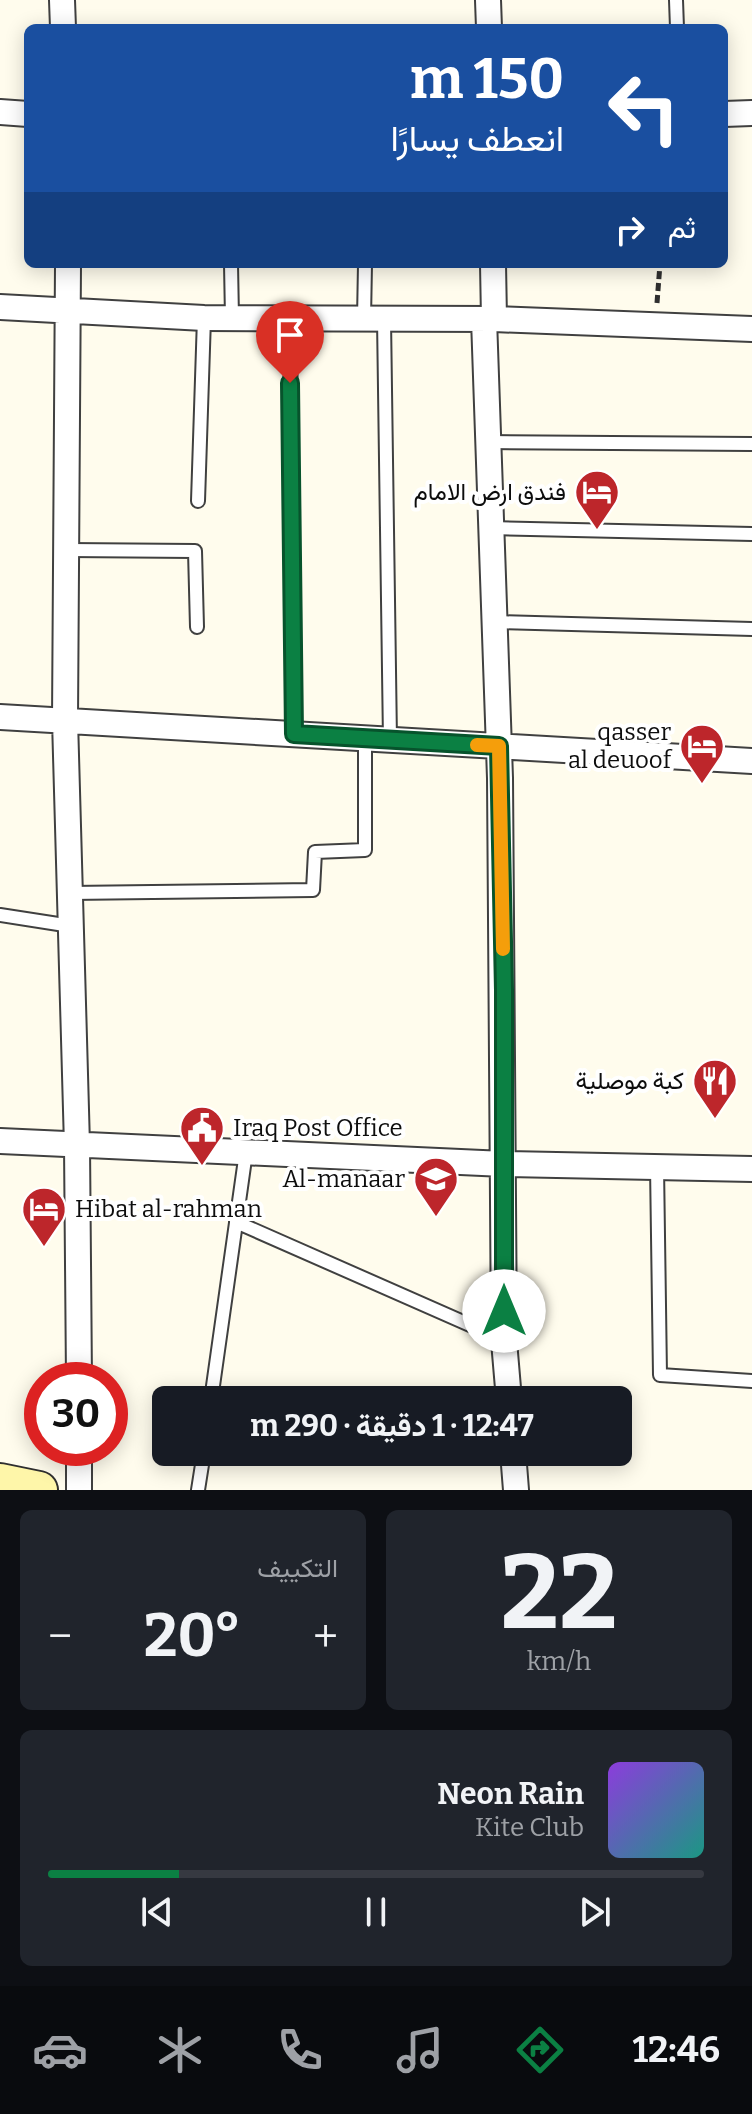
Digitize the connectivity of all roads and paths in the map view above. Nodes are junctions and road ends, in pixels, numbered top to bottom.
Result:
1 (62, 0) edge
2 (488, 0) edge
3 (676, 0) edge
4 (63, 24) edge
5 (489, 24) edge
6 (677, 24) edge
7 (0, 112) edge
8 (752, 113) edge
9 (24, 114) edge
10 (728, 114) edge
11 (68, 268) edge
12 (231, 268) edge
13 (366, 268) edge
14 (493, 268) edge
15 (660, 268) edge
16 (0, 307) edge
17 (69, 312) junction
18 (204, 318) junction
19 (232, 318) junction
20 (290, 319) junction
21 (374, 319) junction
22 (489, 319) junction
23 (656, 325) junction
24 (752, 329) edge
25 (488, 442) junction
26 (752, 444) edge
27 (198, 501) dead end
28 (491, 528) junction
29 (752, 534) edge
30 (67, 550) junction
31 (495, 622) junction
32 (197, 627) dead end
33 (752, 629) edge
34 (0, 717) edge
35 (65, 720) junction
36 (294, 734) junction
37 (365, 738) junction
38 (390, 740) junction
39 (499, 746) junction
40 (752, 761) edge
41 (70, 893) junction
42 (0, 915) edge
43 (71, 926) junction
44 (0, 1141) edge
45 (77, 1145) junction
46 (246, 1152) junction
47 (504, 1164) junction
48 (657, 1166) junction
49 (752, 1169) edge
50 (236, 1222) junction
51 (504, 1341) junction
52 (79, 1362) edge
53 (752, 1381) edge
54 (213, 1386) edge
55 (508, 1386) edge
56 (79, 1466) edge
57 (202, 1466) edge
58 (514, 1466) edge
59 (0, 1482) edge
60 (39, 1490) edge
61 (79, 1490) edge
62 (198, 1490) edge
63 (516, 1490) edge

1 - 4 street
2 - 5 street
3 - 6 lane
7 - 9 street
8 - 10 street
11 - 17 street
12 - 19 lane
13 - 21 lane
14 - 22 street
15 - 23 path
16 - 17 street
17 - 18 street
17 - 30 street
18 - 19 street
18 - 27 lane
19 - 20 street
20 - 21 street
20 - 36 lane
21 - 22 street
21 - 38 lane
22 - 23 street
22 - 25 street
23 - 24 street
25 - 26 lane
25 - 28 street
28 - 29 lane
28 - 31 street
30 - 32 lane
30 - 35 street
31 - 33 lane
31 - 39 street
34 - 35 street
35 - 36 street
35 - 41 street
36 - 37 street
37 - 38 street
37 - 41 lane
38 - 39 street
39 - 40 street
39 - 47 street
41 - 43 street
42 - 43 lane
43 - 45 street
44 - 45 street
45 - 46 street
45 - 52 street
46 - 47 street
46 - 50 lane
47 - 48 street
47 - 51 street
48 - 49 street
48 - 53 lane
50 - 51 lane
50 - 54 lane
51 - 55 street
56 - 61 street
57 - 62 lane
58 - 63 street
59 - 60 main road

